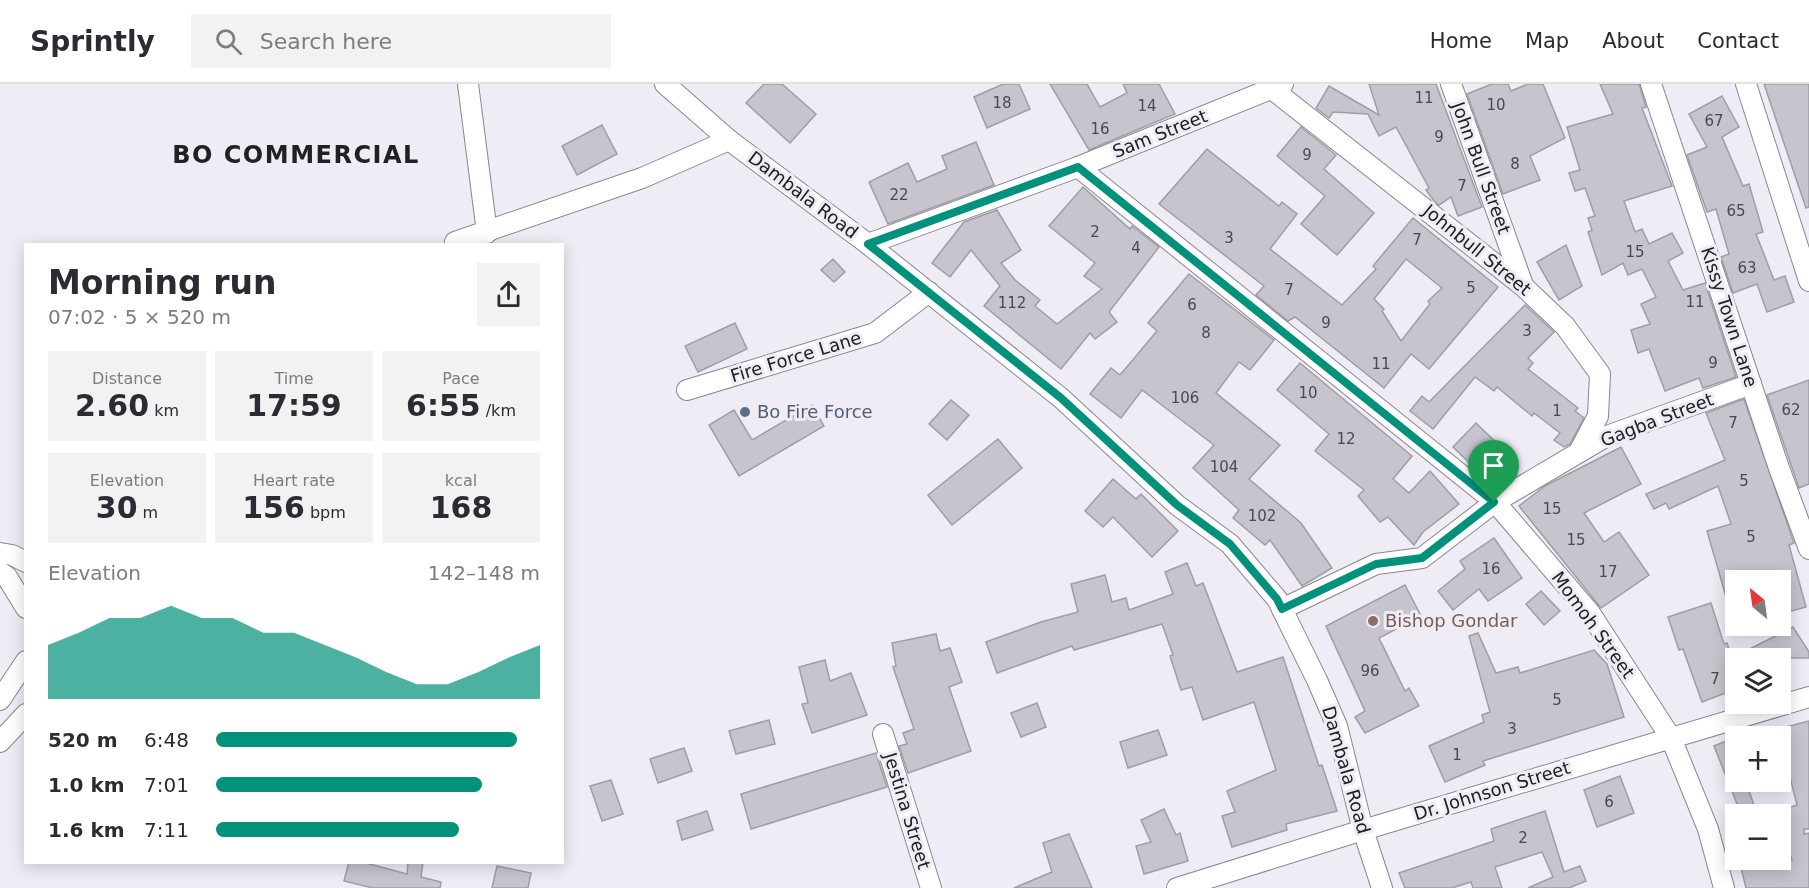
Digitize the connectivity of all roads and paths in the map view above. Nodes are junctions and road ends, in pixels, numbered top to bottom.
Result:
1 (468, 84) edge
2 (665, 84) edge
3 (1451, 84) edge
4 (1651, 84) edge
5 (1746, 84) edge
6 (1277, 86) edge
7 (729, 140) junction
8 (1078, 167) junction
9 (487, 233) junction
10 (455, 242) dead end
11 (868, 244) junction
12 (1809, 281) edge
13 (1523, 286) junction
14 (929, 292) junction
15 (1751, 384) junction
16 (687, 390) dead end
17 (1577, 455) junction
18 (1494, 502) junction
19 (1809, 549) edge
20 (0, 554) edge
21 (24, 561) edge
22 (0, 572) edge
23 (24, 605) edge
24 (1282, 609) junction
25 (24, 664) edge
26 (1809, 697) edge
27 (0, 700) edge
28 (24, 716) edge
29 (884, 734) dead end
30 (1671, 738) junction
31 (0, 742) edge
32 (1363, 830) junction
33 (931, 888) edge
34 (1177, 888) edge
35 (1382, 888) edge
36 (1724, 888) edge

1 - 9 street
2 - 7 street, Dambala Road
3 - 13 street, John Bull Street
4 - 15 street, Kissy Town Lane
5 - 12 street
6 - 8 street, Sam Street
6 - 13 street, Johnbull Street
7 - 9 street
7 - 11 street, Dambala Road
8 - 11 street, Sam Street
8 - 18 street, Momoh Street
9 - 10 street
11 - 14 street, Dambala Road
13 - 17 street, Johnbull Street
14 - 16 street, Fire Force Lane
14 - 24 street, Dambala Road
15 - 17 street, Gagba Street
15 - 19 street, Kissy Town Lane
17 - 18 street, Gagba Street
18 - 24 street, Gagba Street
18 - 30 street, Momoh Street
20 - 21 street
22 - 23 street
24 - 32 street, Dambala Road
25 - 27 street
26 - 30 street, Dr. Johnson Street
28 - 31 street
29 - 33 street, Jestina Street
30 - 32 street, Dr. Johnson Street
30 - 36 street, Momoh Street
32 - 34 street, Dr. Johnson Street
32 - 35 street, Dambala Road

